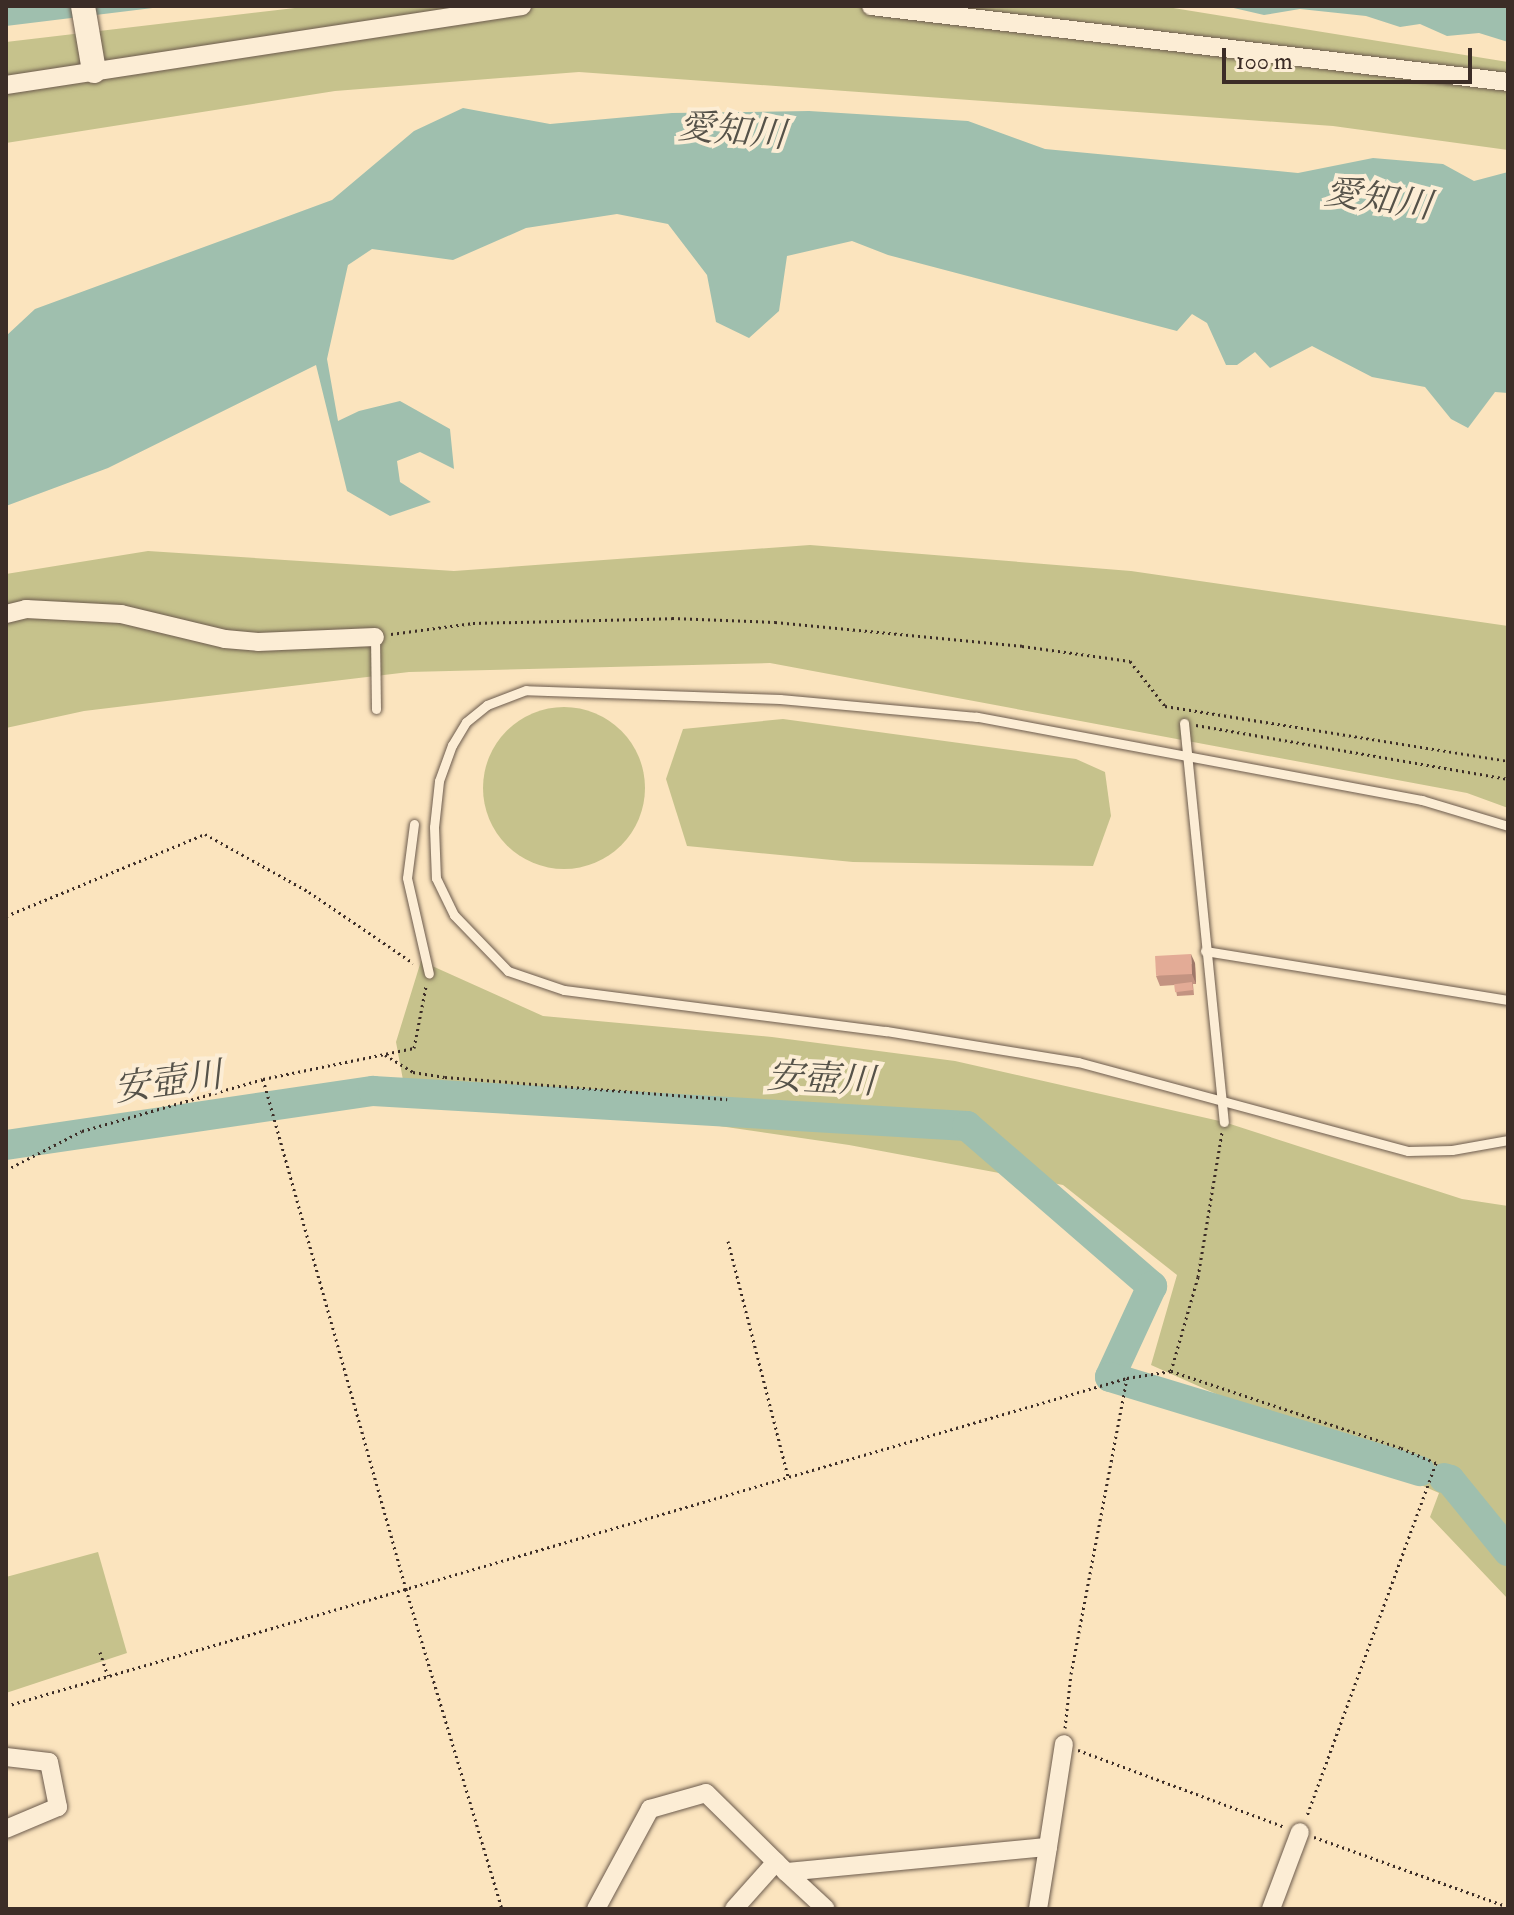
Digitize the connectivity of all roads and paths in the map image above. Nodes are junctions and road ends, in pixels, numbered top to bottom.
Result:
1 (83, 6) edge
2 (522, 6) edge
3 (871, 6) edge
4 (92, 62) junction
5 (1508, 82) edge
6 (6, 85) edge
7 (6, 614) edge
8 (375, 637) junction
9 (376, 709) dead end
10 (1184, 723) joint
11 (1188, 755) junction
12 (1508, 761) edge
13 (1508, 779) edge
14 (414, 824) dead end
15 (1508, 826) edge
16 (6, 916) edge
17 (1205, 951) junction
18 (429, 974) junction
19 (1508, 1000) edge
20 (385, 1054) junction
21 (263, 1079) junction
22 (727, 1099) dead end
23 (1219, 1100) junction
24 (1224, 1122) joint
25 (1508, 1140) edge
26 (6, 1170) edge
27 (728, 1241) dead end
28 (1171, 1371) junction
29 (1127, 1378) junction
30 (788, 1477) junction
31 (406, 1589) junction
32 (100, 1652) dead end
33 (108, 1676) junction
34 (6, 1706) edge
35 (1064, 1744) junction
36 (6, 1757) edge
37 (6, 1829) edge
38 (1300, 1832) junction
39 (1048, 1847) junction
40 (781, 1867) junction
41 (1508, 1907) edge
42 (502, 1909) edge
43 (596, 1909) edge
44 (734, 1909) edge
45 (826, 1909) edge
46 (1038, 1909) edge
47 (1271, 1909) edge

1 - 4 street
2 - 4 street
3 - 5 street
4 - 6 street
7 - 8 street
8 - 9 lane
8 - 12 path
10 - 11 lane
10 - 13 path
11 - 15 lane
11 - 17 lane
11 - 23 lane
14 - 18 lane
16 - 18 path
17 - 19 lane
17 - 23 lane
18 - 20 path
20 - 21 path
20 - 22 path
21 - 26 path
21 - 31 path
23 - 24 lane
23 - 25 lane
24 - 28 path
27 - 30 path
28 - 29 path
28 - 38 path
29 - 30 path
29 - 35 path
30 - 31 path
31 - 33 path
31 - 42 path
32 - 33 path
33 - 34 path
35 - 38 path
35 - 39 street
36 - 37 street
38 - 41 path
38 - 47 street
39 - 40 street
39 - 46 street
40 - 43 street
40 - 44 street
40 - 45 street

